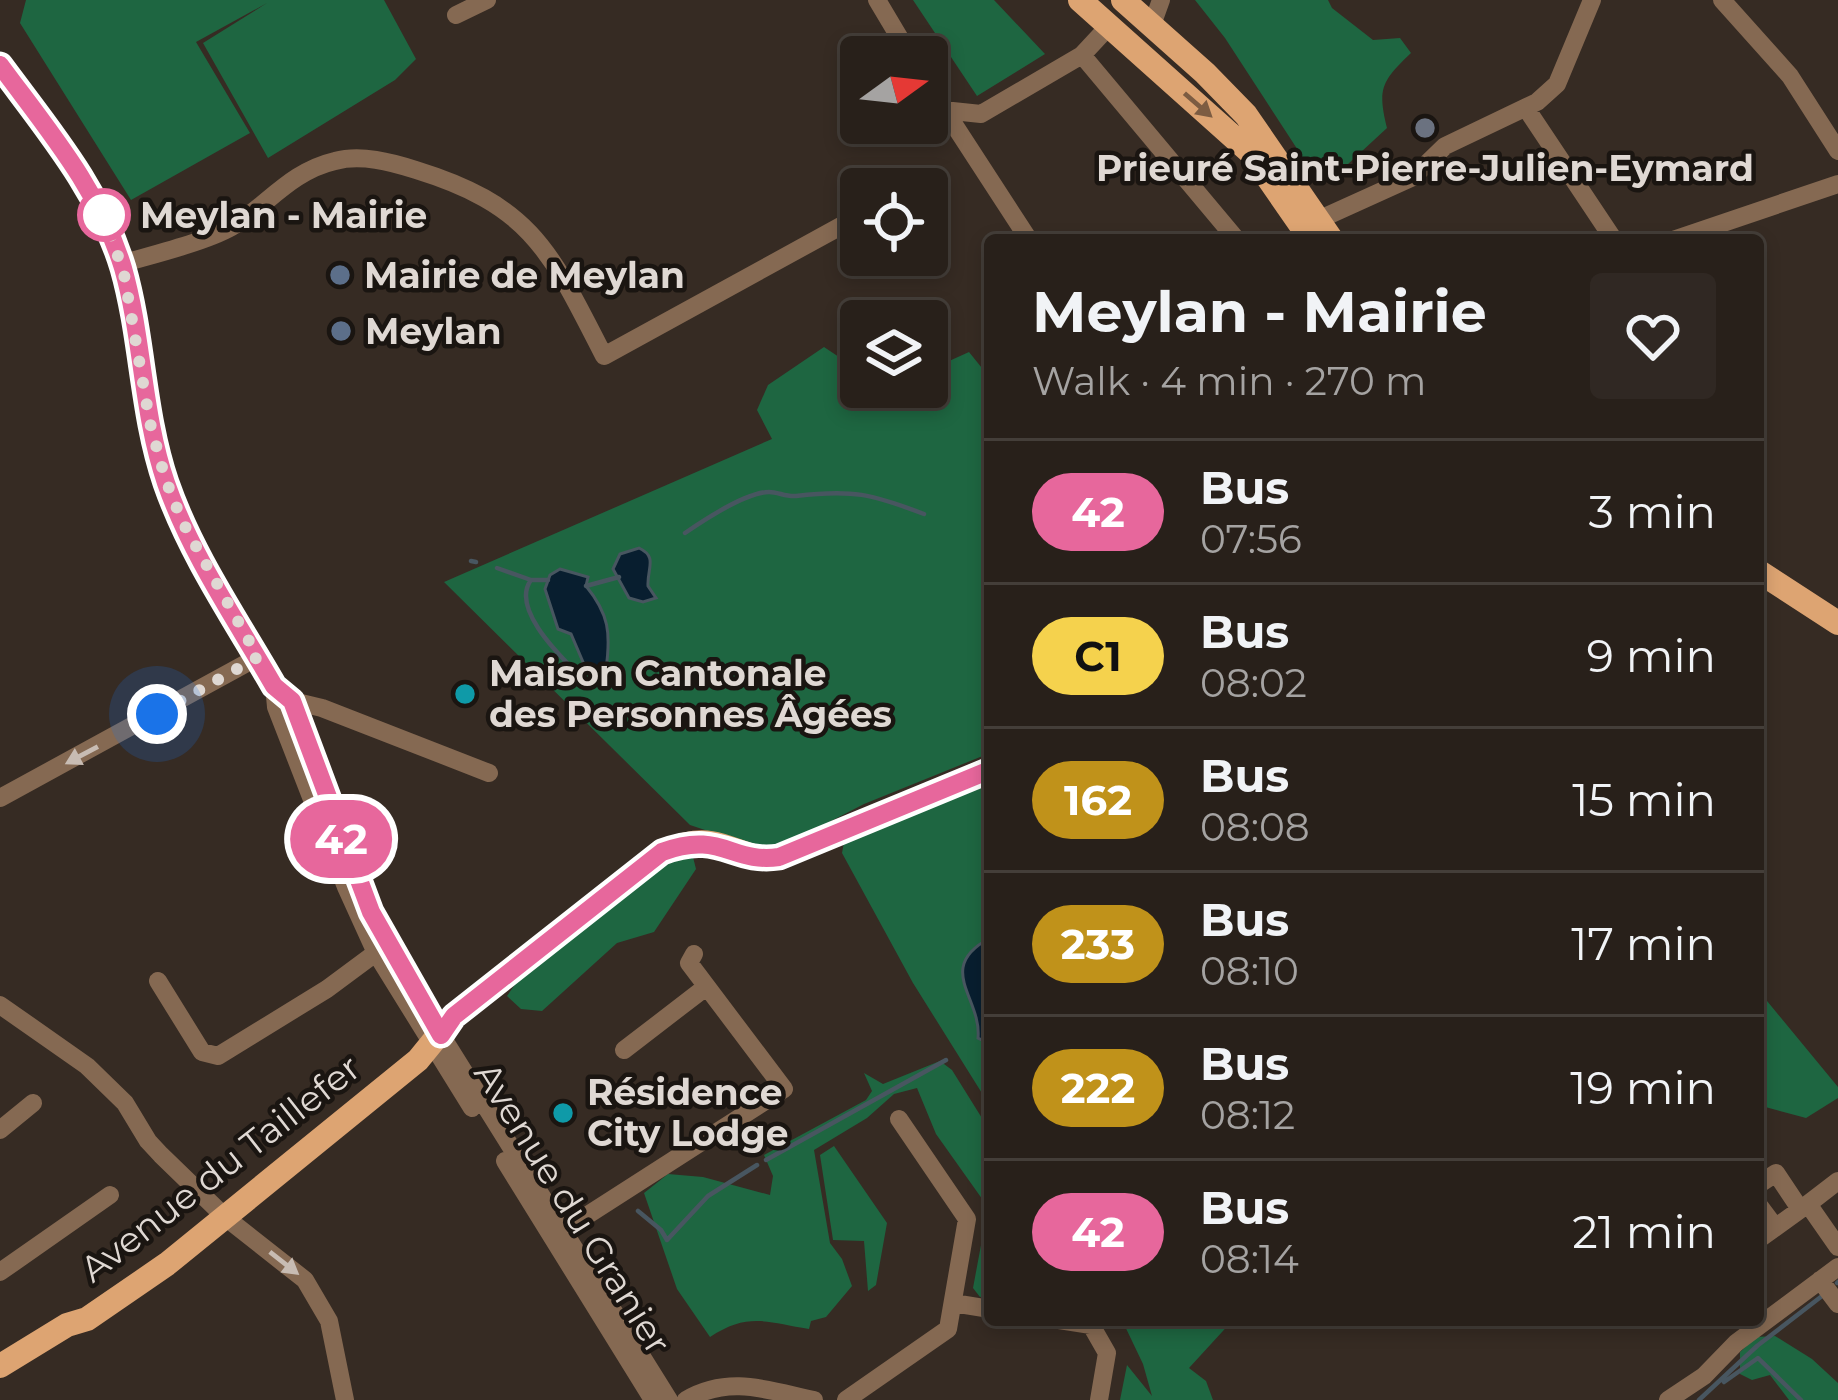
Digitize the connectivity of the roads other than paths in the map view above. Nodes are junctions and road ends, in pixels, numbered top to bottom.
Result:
1 (487, 0) edge
2 (877, 0) edge
3 (1080, 0) edge
4 (1592, 0) edge
5 (1722, 0) edge
6 (1130, 2) edge
7 (1157, 12) edge
8 (456, 15) dead end
9 (1116, 33) junction
10 (898, 36) edge
11 (1086, 52) junction
12 (0, 65) edge
13 (1526, 108) junction
14 (948, 110) edge
15 (948, 116) edge
16 (1838, 151) edge
17 (1838, 184) edge
18 (840, 227) edge
19 (1025, 234) edge
20 (1232, 234) edge
21 (1320, 234) edge
22 (1610, 234) edge
23 (1691, 234) edge
24 (122, 264) junction
25 (1764, 576) edge
26 (1837, 623) edge
27 (258, 657) junction
28 (284, 704) junction
29 (984, 772) edge
30 (489, 773) dead end
31 (0, 798) edge
32 (382, 948) junction
33 (694, 954) dead end
34 (158, 981) dead end
35 (706, 987) junction
36 (0, 1005) edge
37 (436, 1039) junction
38 (624, 1050) dead end
39 (33, 1103) dead end
40 (899, 1119) dead end
41 (0, 1130) edge
42 (1838, 1181) edge
43 (1764, 1182) edge
44 (110, 1195) dead end
45 (1804, 1206) junction
46 (1764, 1212) edge
47 (225, 1217) junction
48 (1775, 1227) junction
49 (559, 1233) junction
50 (1764, 1235) edge
51 (1838, 1247) edge
52 (1838, 1267) edge
53 (0, 1272) edge
54 (1820, 1280) junction
55 (953, 1303) junction
56 (1838, 1304) edge
57 (984, 1308) edge
58 (87, 1319) junction
59 (1764, 1322) edge
60 (1092, 1326) edge
61 (1759, 1326) edge
62 (0, 1366) edge
63 (0, 1383) edge
64 (345, 1400) edge
65 (653, 1400) edge
66 (669, 1400) edge
67 (686, 1400) edge
68 (814, 1400) edge
69 (846, 1400) edge
70 (1099, 1400) edge
71 (1667, 1400) edge

1 - 8 street
2 - 10 street
3 - 9 main road
4 - 13 street
5 - 16 street
6 - 7 main road
6 - 9 main road
7 - 9 main road
7 - 21 main road
9 - 11 street
9 -> 21 main road
11 - 14 street
11 - 20 street
12 - 24 street
13 - 21 street
13 - 22 street
15 - 19 street
17 - 23 street
18 - 24 street
24 - 27 street
25 - 26 main road
27 - 28 street, Avenue du Granier
27 -> 31 street
28 - 30 street
28 - 32 street, Avenue du Granier
29 - 37 main road, Avenue du Taillefer
32 - 34 street
32 - 37 street, Avenue du Granier
33 - 35 street
35 - 38 street
35 - 49 street
36 - 47 street
37 - 47 main road, Avenue du Taillefer
37 - 49 street, Avenue du Granier
39 - 41 street
40 - 55 street
42 - 45 street
43 - 45 street
44 - 53 street
45 - 48 street
45 - 51 street
46 - 48 street
47 - 58 main road, Avenue du Taillefer
47 -> 64 street
48 - 50 street
49 - 65 street, Avenue du Granier
49 - 66 street, Avenue du Granier
52 - 54 street
54 - 56 street
54 - 59 street
55 - 57 street
55 - 69 street
58 - 62 main road, Avenue du Taillefer
58 - 63 main road, Avenue du Taillefer
60 - 70 street
61 - 71 street
67 - 68 street

